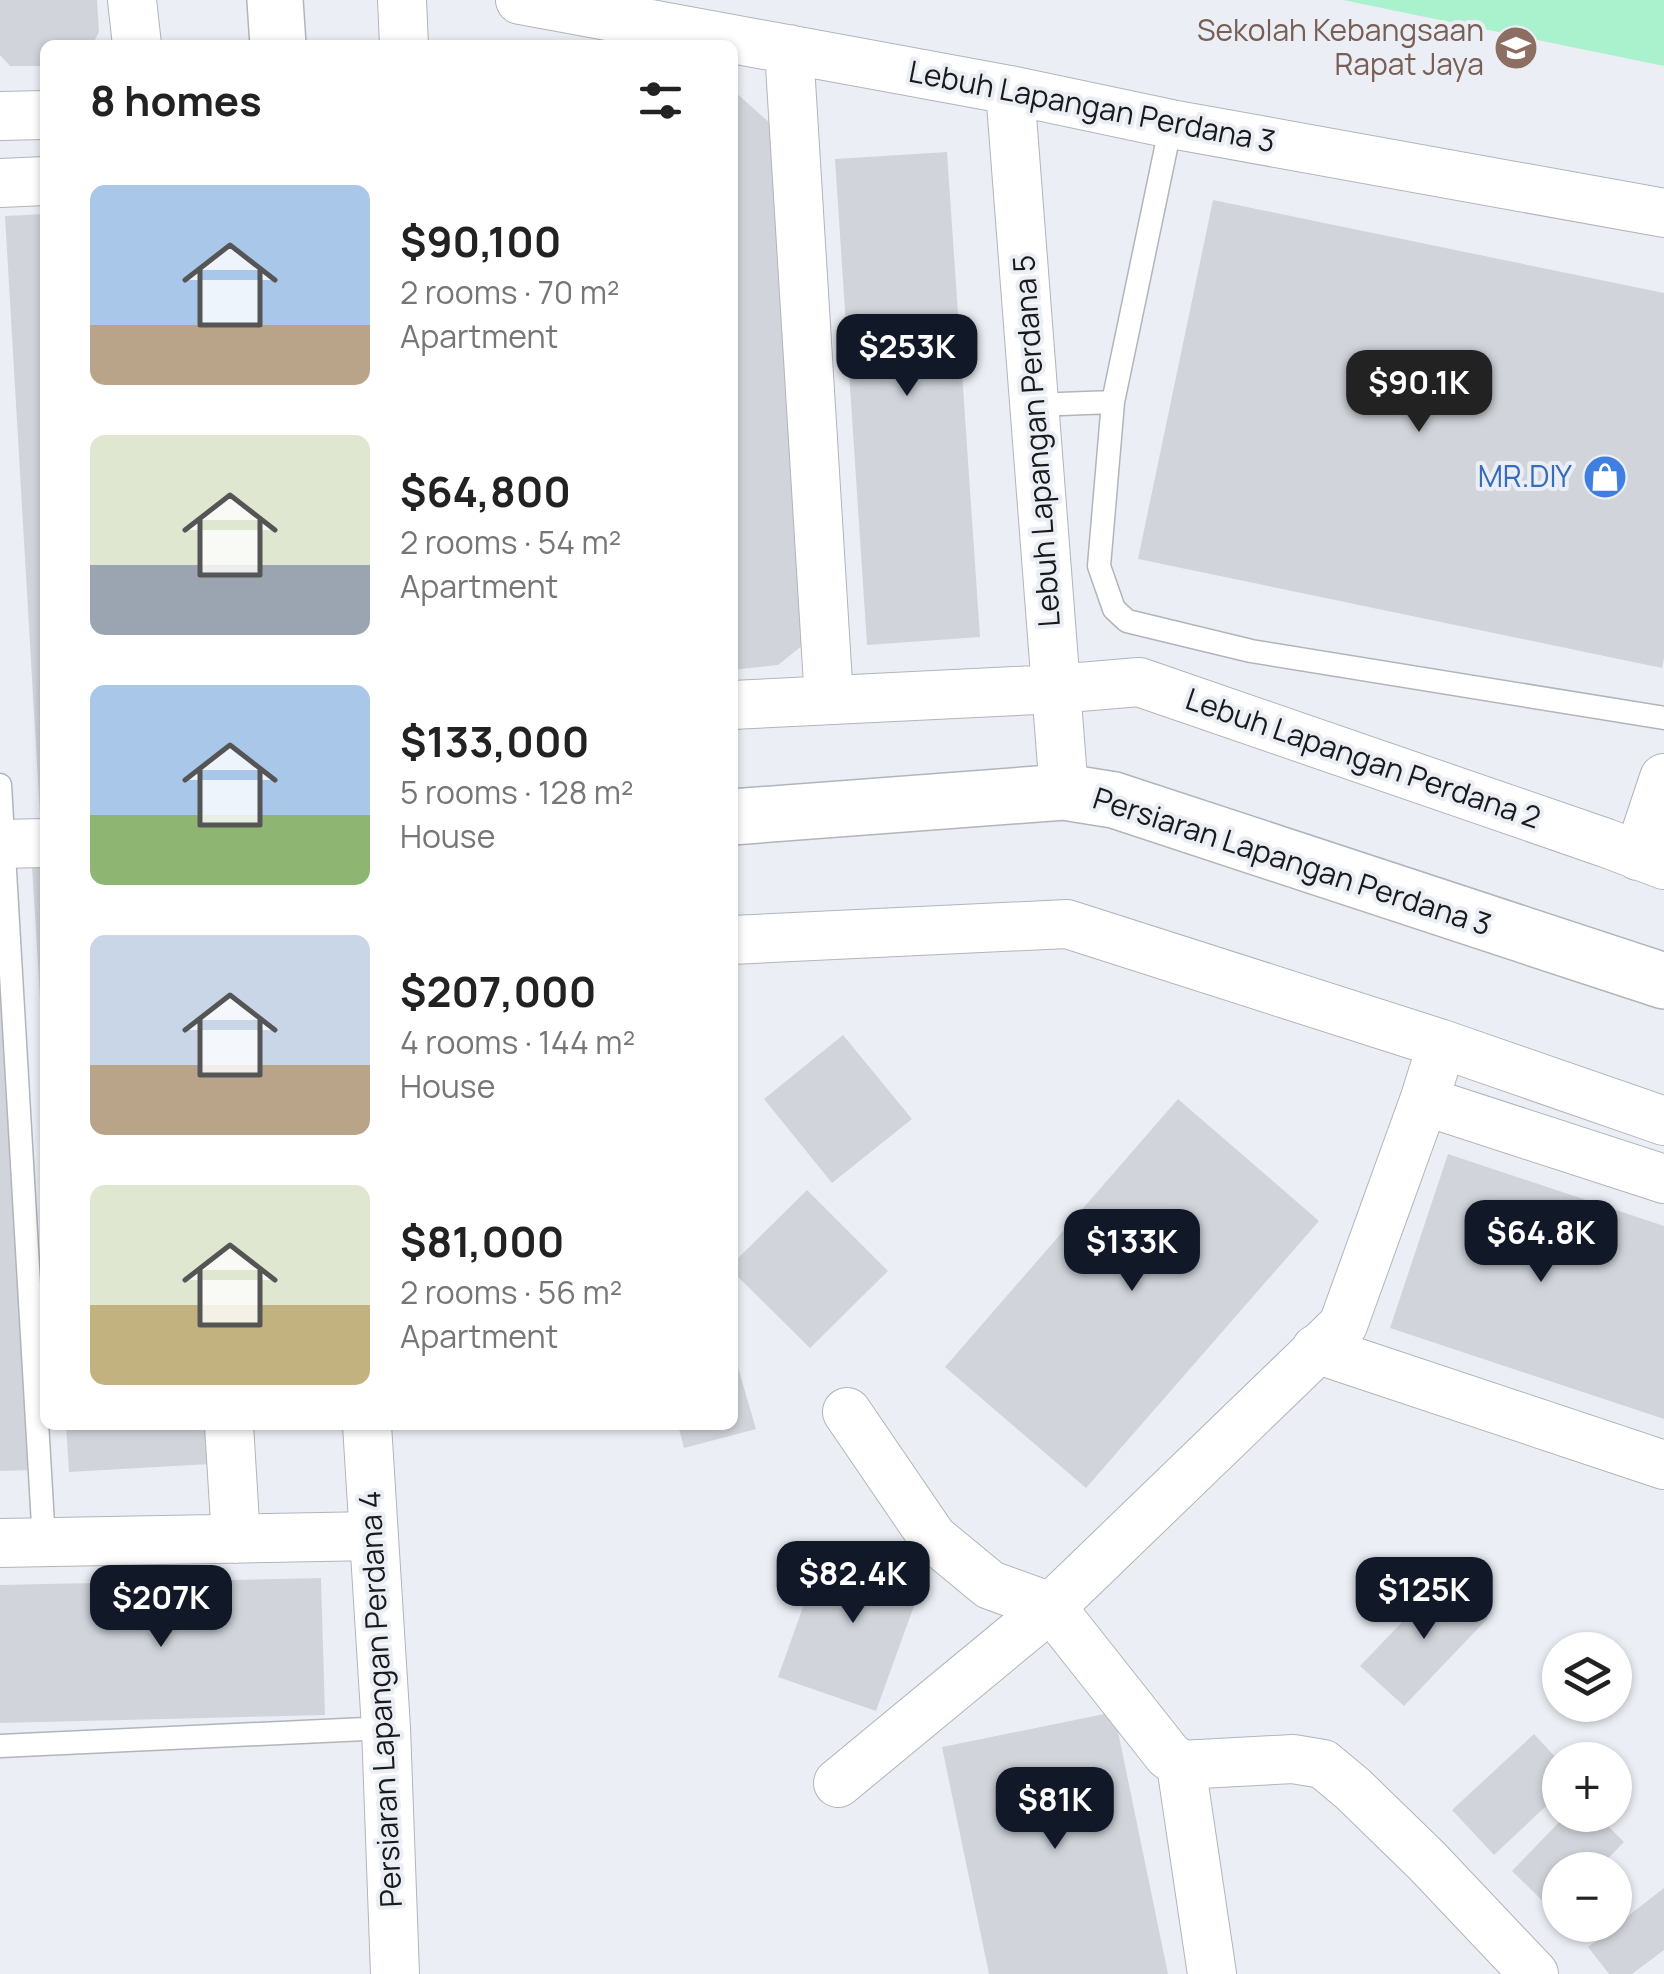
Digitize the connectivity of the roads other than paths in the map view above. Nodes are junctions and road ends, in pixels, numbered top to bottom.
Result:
1 (132, 0) edge
2 (275, 0) edge
3 (402, 0) edge
4 (520, 0) edge
5 (136, 40) edge
6 (278, 40) edge
7 (404, 40) edge
8 (788, 49) junction
9 (1010, 90) junction
10 (40, 115) edge
11 (0, 116) edge
12 (1170, 124) junction
13 (40, 181) edge
14 (0, 183) edge
15 (1664, 213) edge
16 (1114, 402) junction
17 (1034, 406) junction
18 (1056, 690) junction
19 (829, 700) junction
20 (738, 704) edge
21 (1664, 718) edge
22 (1664, 778) edge
23 (0, 785) edge
24 (1064, 792) junction
25 (738, 817) edge
26 (16, 844) edge
27 (1651, 860) edge
28 (738, 940) edge
29 (1664, 982) edge
30 (1442, 1044) junction
31 (1424, 1101) junction
32 (1664, 1121) edge
33 (1664, 1179) edge
34 (1316, 1350) junction
35 (846, 1412) dead end
36 (229, 1430) edge
37 (366, 1430) edge
38 (1664, 1466) edge
39 (374, 1536) junction
40 (236, 1538) junction
41 (22, 1542) edge
42 (1051, 1606) junction
43 (386, 1728) junction
44 (0, 1746) edge
45 (1180, 1764) junction
46 (838, 1782) dead end
47 (395, 1974) edge
48 (1212, 1974) edge
49 (1534, 1974) edge

1 - 5 street
2 - 6 street
3 - 7 street
4 - 8 street, Lebuh Lapangan Perdana 3
8 - 9 street, Lebuh Lapangan Perdana 3
8 - 19 street
9 - 12 street, Lebuh Lapangan Perdana 3
9 - 17 street, Lebuh Lapangan Perdana 5
10 - 11 street
12 - 15 street, Lebuh Lapangan Perdana 3
12 - 16 lane
13 - 14 street
16 - 17 lane
16 - 21 lane
17 - 18 street, Lebuh Lapangan Perdana 5
18 - 19 street, Lebuh Lapangan Perdana 2
18 - 24 street, Lebuh Lapangan Perdana 5
18 - 27 street, Lebuh Lapangan Perdana 2
19 - 20 street, Lebuh Lapangan Perdana 2
22 - 27 street
23 - 26 lane
24 - 25 street, Persiaran Lapangan Perdana 3
24 - 29 street, Persiaran Lapangan Perdana 3
26 - 41 lane
28 - 30 street
30 - 31 street
30 - 32 street
31 - 33 street
31 - 34 street
34 - 38 street
34 - 42 street
35 - 42 street
36 - 40 street
37 - 39 street, Persiaran Lapangan Perdana 4
39 - 40 street
39 - 43 street, Persiaran Lapangan Perdana 4
40 - 41 street
42 - 45 street
42 - 46 street
43 - 44 lane
43 - 47 street, Persiaran Lapangan Perdana 4
45 - 48 street
45 - 49 street

